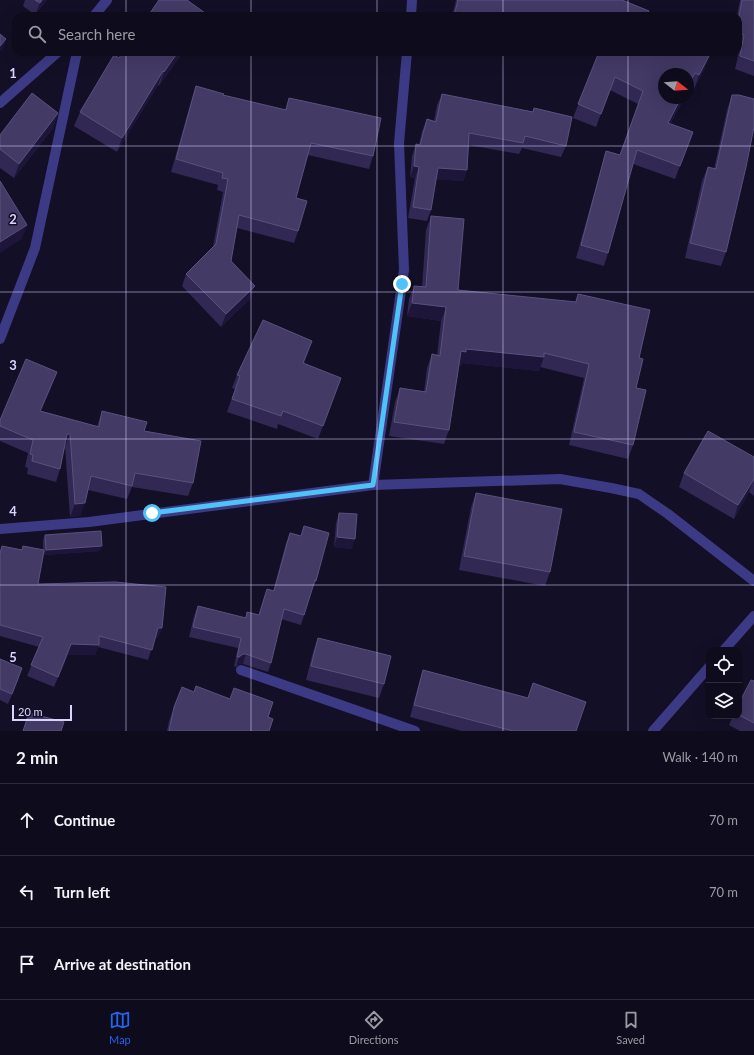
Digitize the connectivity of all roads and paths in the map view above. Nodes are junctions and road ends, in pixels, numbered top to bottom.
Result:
1 (107, 0) edge
2 (412, 0) edge
3 (97, 12) edge
4 (411, 12) edge
5 (53, 56) edge
6 (76, 56) edge
7 (408, 56) edge
8 (0, 103) edge
9 (0, 340) edge
10 (373, 485) junction
11 (0, 529) edge
12 (754, 581) edge
13 (754, 616) edge
14 (727, 647) edge
15 (241, 670) dead end
16 (706, 670) edge
17 (415, 731) edge
18 (653, 731) edge

1 - 3 street
2 - 4 street
5 - 8 street
6 - 9 street
7 - 10 street
10 - 11 street
10 - 12 street
13 - 14 street
15 - 17 street
16 - 18 street

